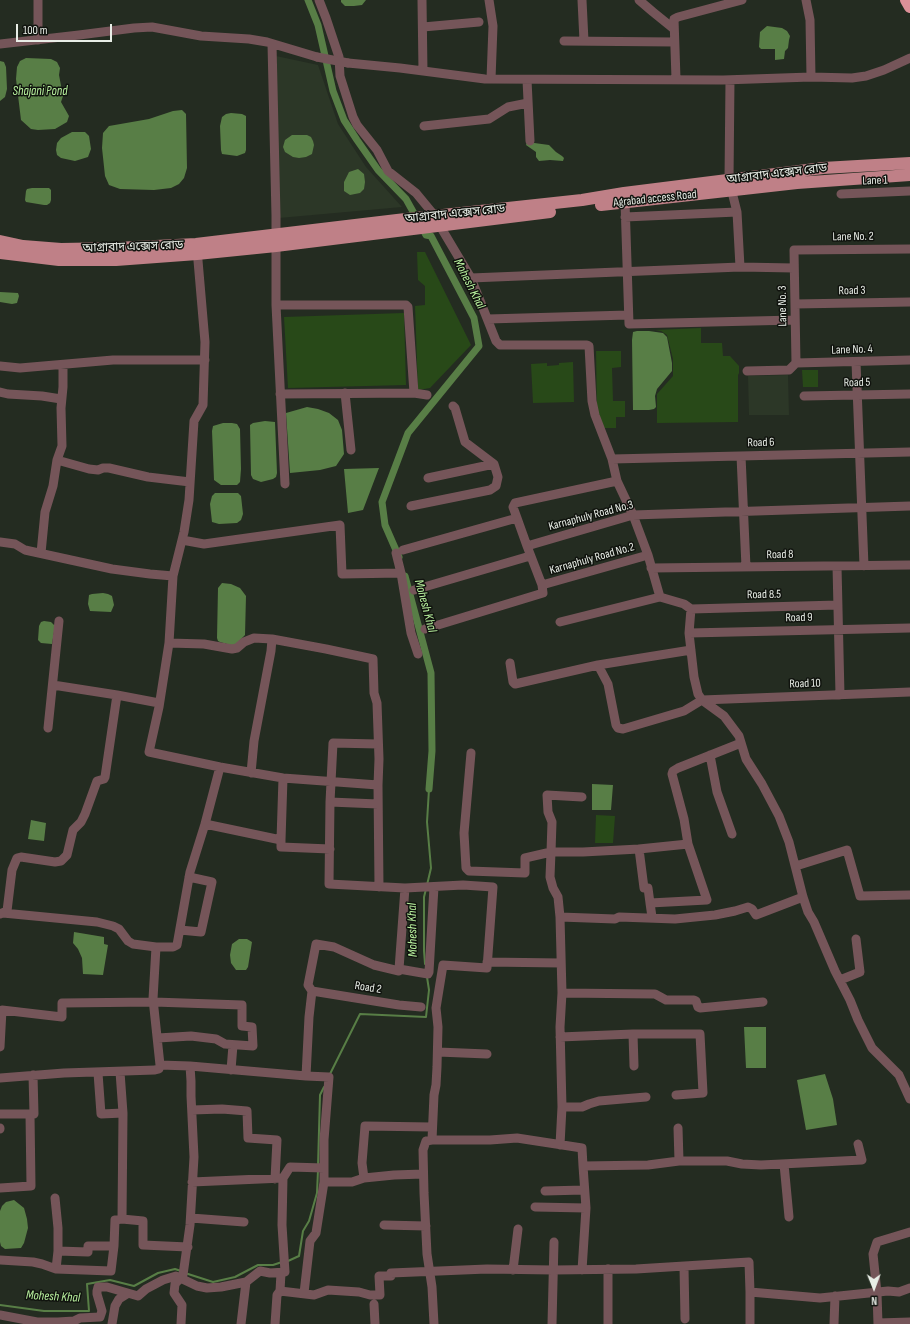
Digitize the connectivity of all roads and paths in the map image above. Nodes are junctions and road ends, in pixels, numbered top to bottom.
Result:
1 (38, 0) edge
2 (319, 0) edge
3 (422, 0) edge
4 (489, 0) edge
5 (582, 0) edge
6 (640, 0) edge
7 (742, 0) edge
8 (806, 0) edge
9 (906, 0) edge
10 (714, 4) edge
11 (910, 7) edge
12 (478, 22) dead end
13 (423, 27) junction
14 (674, 29) junction
15 (38, 40) junction
16 (564, 41) dead end
17 (584, 41) junction
18 (674, 42) junction
19 (0, 44) edge
20 (272, 44) junction
21 (910, 58) edge
22 (423, 71) junction
23 (812, 77) junction
24 (491, 79) junction
25 (676, 79) junction
26 (527, 80) junction
27 (730, 80) junction
28 (528, 103) junction
29 (424, 126) dead end
30 (530, 141) dead end
31 (910, 163) edge
32 (910, 174) edge
33 (731, 185) junction
34 (910, 192) edge
35 (841, 194) dead end
36 (625, 202) junction
37 (737, 212) junction
38 (626, 217) junction
39 (435, 221) junction
40 (399, 225) joint
41 (0, 241) edge
42 (276, 241) junction
43 (910, 248) edge
44 (197, 249) junction
45 (796, 250) joint
46 (0, 253) edge
47 (740, 267) junction
48 (794, 268) junction
49 (627, 271) junction
50 (471, 278) junction
51 (910, 302) edge
52 (795, 304) junction
53 (276, 305) junction
54 (628, 315) junction
55 (488, 319) junction
56 (795, 320) junction
57 (205, 360) junction
58 (910, 360) edge
59 (856, 362) junction
60 (796, 363) junction
61 (63, 365) junction
62 (0, 366) edge
63 (747, 371) dead end
64 (0, 392) edge
65 (414, 393) junction
66 (280, 394) junction
67 (345, 394) junction
68 (858, 394) junction
69 (910, 394) edge
70 (427, 395) dead end
71 (804, 396) dead end
72 (61, 399) junction
73 (453, 406) dead end
74 (351, 450) dead end
75 (910, 452) edge
76 (860, 453) junction
77 (740, 456) junction
78 (612, 459) junction
79 (57, 460) junction
80 (494, 464) junction
81 (428, 478) dead end
82 (190, 482) junction
83 (617, 482) junction
84 (285, 484) dead end
85 (411, 506) dead end
86 (910, 506) edge
87 (862, 508) junction
88 (743, 511) junction
89 (633, 515) junction
90 (517, 518) junction
91 (182, 540) junction
92 (0, 542) edge
93 (527, 546) junction
94 (41, 553) junction
95 (648, 555) junction
96 (530, 556) junction
97 (910, 565) edge
98 (837, 566) junction
99 (864, 566) junction
100 (746, 567) junction
101 (651, 568) junction
102 (401, 573) junction
103 (173, 576) junction
104 (542, 585) junction
105 (414, 590) dead end
106 (660, 597) junction
107 (838, 605) junction
108 (691, 609) junction
109 (59, 621) dead end
110 (560, 622) dead end
111 (910, 628) edge
112 (425, 629) dead end
113 (839, 630) junction
114 (689, 633) junction
115 (272, 639) junction
116 (169, 643) junction
117 (691, 650) junction
118 (418, 654) dead end
119 (510, 663) dead end
120 (598, 665) junction
121 (53, 685) junction
122 (910, 692) edge
123 (117, 695) junction
124 (840, 695) junction
125 (702, 700) junction
126 (159, 703) junction
127 (48, 728) dead end
128 (741, 743) junction
129 (378, 744) junction
130 (471, 753) dead end
131 (710, 755) junction
132 (220, 767) junction
133 (251, 772) junction
134 (283, 778) junction
135 (332, 782) junction
136 (378, 784) junction
137 (582, 797) dead end
138 (330, 802) junction
139 (378, 804) junction
140 (205, 824) junction
141 (732, 834) dead end
142 (281, 840) junction
143 (688, 844) junction
144 (330, 849) junction
145 (639, 849) junction
146 (551, 852) junction
147 (796, 866) junction
148 (189, 877) junction
149 (379, 887) junction
150 (434, 887) junction
151 (405, 888) junction
152 (910, 895) edge
153 (803, 897) junction
154 (650, 903) junction
155 (2, 914) edge
156 (560, 917) junction
157 (652, 918) junction
158 (180, 930) junction
159 (856, 938) dead end
160 (156, 947) junction
161 (487, 962) junction
162 (561, 963) junction
163 (399, 969) junction
164 (840, 980) junction
165 (312, 991) junction
166 (562, 993) junction
167 (154, 1002) junction
168 (763, 1002) dead end
169 (421, 1007) dead end
170 (1, 1010) edge
171 (633, 1034) junction
172 (560, 1037) junction
173 (158, 1038) junction
174 (233, 1045) junction
175 (0, 1047) edge
176 (438, 1052) junction
177 (487, 1054) dead end
178 (160, 1065) junction
179 (190, 1066) junction
180 (634, 1066) dead end
181 (231, 1070) junction
182 (120, 1072) junction
183 (98, 1073) junction
184 (33, 1075) junction
185 (306, 1076) junction
186 (0, 1078) edge
187 (676, 1096) dead end
188 (646, 1097) dead end
189 (910, 1099) edge
190 (562, 1107) junction
191 (192, 1110) junction
192 (123, 1113) junction
193 (0, 1114) edge
194 (30, 1114) junction
195 (432, 1127) junction
196 (678, 1128) dead end
197 (432, 1140) junction
198 (858, 1144) dead end
199 (560, 1145) junction
200 (679, 1161) junction
201 (784, 1164) junction
202 (583, 1166) junction
203 (324, 1168) junction
204 (423, 1174) junction
205 (364, 1178) junction
206 (279, 1179) junction
207 (192, 1182) junction
208 (324, 1182) junction
209 (0, 1188) edge
210 (584, 1190) junction
211 (545, 1191) dead end
212 (55, 1198) dead end
213 (535, 1207) dead end
214 (586, 1208) junction
215 (789, 1217) dead end
216 (191, 1218) junction
217 (122, 1220) junction
218 (244, 1222) dead end
219 (384, 1225) dead end
220 (426, 1226) junction
221 (518, 1229) dead end
222 (910, 1232) edge
223 (554, 1242) dead end
224 (114, 1246) junction
225 (188, 1247) junction
226 (58, 1251) junction
227 (0, 1260) edge
228 (684, 1267) junction
229 (56, 1269) junction
230 (608, 1269) junction
231 (513, 1270) junction
232 (553, 1270) junction
233 (582, 1270) junction
234 (103, 1271) junction
235 (430, 1271) junction
236 (281, 1273) junction
237 (182, 1278) junction
238 (246, 1282) junction
239 (102, 1286) junction
240 (910, 1288) edge
241 (280, 1291) junction
242 (750, 1292) junction
243 (304, 1293) junction
244 (877, 1293) junction
245 (127, 1294) junction
246 (834, 1296) junction
247 (374, 1304) dead end
248 (0, 1314) edge
249 (684, 1320) dead end
250 (74, 1322) edge
251 (910, 1322) edge
252 (58, 1323) edge
253 (112, 1324) edge
254 (181, 1324) edge
255 (241, 1324) edge
256 (275, 1324) edge
257 (375, 1324) edge
258 (434, 1324) edge
259 (552, 1324) edge
260 (608, 1324) edge
261 (750, 1324) edge
262 (834, 1324) edge
263 (878, 1324) edge

1 - 15 street
2 - 39 street
3 - 13 street
4 - 24 street
5 - 17 street
6 - 14 street
7 - 10 street
8 - 23 street
9 - 11 highway
10 - 14 street
12 - 13 street
13 - 22 street
14 - 18 street
15 - 19 street
15 - 20 street
16 - 17 street
17 - 18 street
18 - 25 street
20 - 22 street, bridge
20 - 42 street
21 - 23 street
22 - 24 street
23 - 27 street
24 - 26 street
25 - 26 street
25 - 27 street
26 - 28 street
27 - 33 street
28 - 29 street
28 - 30 street
31 - 33 main road, আগ্রাবাদ এক্সেস রোড
32 - 33 main road, Agrabad access Road
33 - 36 main road, Agrabad access Road
33 - 37 street
33 - 39 main road, আগ্রাবাদ এক্সেস রোড
34 - 35 street, Lane 1
36 - 38 street
36 - 39 main road, Agrabad access Road
37 - 38 street
37 - 47 street
38 - 49 street
39 - 40 main road, Agrabad access Road
39 - 50 street
40 - 42 main road, আগ্রাবাদ এক্সেস রোড
41 - 44 main road, আগ্রাবাদ এক্সেস রোড
42 - 44 main road, আগ্রাবাদ এক্সেস রোড
42 - 53 street
43 - 45 street, Lane No. 2
44 - 46 main road, আগ্রাবাদ এক্সেস রোড
44 - 57 street
45 - 48 street, Lane No. 3
47 - 48 street
47 - 49 street
48 - 52 street, Lane No. 3
49 - 50 street
49 - 54 street
50 - 55 street
51 - 52 street, Road 3
52 - 56 street, Lane No. 3
53 - 65 street
53 - 66 street
54 - 55 street
54 - 56 street
55 - 78 street
56 - 60 street, Lane No. 3
57 - 61 street
57 - 82 street
58 - 59 street, Lane No. 4
59 - 60 street, Lane No. 4
59 - 68 street
60 - 63 street
61 - 62 street
61 - 72 street
64 - 72 street
65 - 67 street
65 - 70 street
66 - 67 street
66 - 84 street
67 - 74 street
68 - 69 street, Road 5
68 - 71 street, Road 5
68 - 76 street
72 - 79 street
73 - 80 street
75 - 76 street, Road 6
76 - 77 street, Road 6
76 - 87 street
77 - 78 street, Road 6
77 - 88 street
78 - 83 street
79 - 82 street
79 - 94 street
80 - 81 street
80 - 85 street
82 - 91 street
83 - 89 street
83 - 90 street
86 - 87 street, Karnaphuly Road No.3
87 - 88 street, Karnaphuly Road No.3
87 - 99 street
88 - 89 street, Karnaphuly Road No.3
88 - 100 street
89 - 93 street, Karnaphuly Road No.3
89 - 95 street
90 - 93 street
90 - 102 street
91 - 102 street
91 - 103 street
92 - 94 street
93 - 96 street
94 - 103 street
95 - 101 street
95 - 104 street, Karnaphuly Road No.2
96 - 104 street
96 - 105 street
97 - 99 street, Road 8
98 - 99 street, Road 8
98 - 100 street, Road 8
98 - 107 street
100 - 101 street, Road 8
101 - 106 street
102 - 118 street
103 - 116 street
104 - 112 street
106 - 108 street
106 - 110 street
107 - 108 street, Road 8.5
107 - 113 street
108 - 114 street
109 - 121 street
111 - 113 street, Road 9
113 - 114 street, Road 9
113 - 124 street
114 - 117 street
115 - 116 street
115 - 129 street
115 - 133 street
116 - 126 street
117 - 120 street
117 - 125 street
119 - 120 street
120 - 125 street
121 - 123 street
121 - 127 street
122 - 124 street, Road 10
123 - 126 street
123 - 155 street
124 - 125 street, Road 10
125 - 128 street
126 - 132 street
128 - 131 street
128 - 147 street
129 - 135 street
129 - 136 street
130 - 146 street
131 - 141 street
131 - 143 street
132 - 133 street
132 - 140 street
133 - 134 street
134 - 135 street
134 - 142 street
135 - 136 street
135 - 138 street
136 - 139 street
137 - 146 street
138 - 139 street
138 - 144 street
139 - 149 street
140 - 142 street
140 - 148 street
142 - 144 street
143 - 145 street
143 - 154 street
144 - 149 street
145 - 146 street
145 - 154 street
146 - 156 street
147 - 152 street
147 - 153 street
148 - 158 street
148 - 158 street
149 - 151 street
150 - 151 street
150 - 161 street
150 - 163 street
151 - 163 street
153 - 157 street
153 - 164 street
154 - 157 street
155 - 160 street
156 - 157 street
156 - 162 street
158 - 160 street
159 - 164 street
160 - 167 street
161 - 162 street
161 - 176 street
162 - 166 street
163 - 165 street
164 - 189 street
165 - 169 street, Road 2
165 - 185 street
166 - 168 street
166 - 172 street
167 - 170 street
167 - 173 street
167 - 174 street
170 - 175 street
171 - 172 street
171 - 180 street
171 - 187 street
172 - 190 street
173 - 174 street
173 - 178 street
174 - 181 street
176 - 177 street
176 - 195 street
178 - 179 street
178 - 182 street
179 - 181 street
179 - 191 street
181 - 185 street
182 - 183 street
182 - 192 street
183 - 184 street
183 - 192 street
184 - 186 street
184 - 194 street
185 - 203 street
188 - 190 street
190 - 199 street
191 - 206 street
191 - 207 street
192 - 217 street
193 - 194 street
194 - 209 street
195 - 197 street
195 - 205 street
196 - 200 street
197 - 199 street
197 - 204 street
198 - 201 street
199 - 202 street
200 - 201 street
200 - 202 street
201 - 215 street
202 - 210 street
203 - 206 street
203 - 208 street
204 - 205 street
204 - 220 street
205 - 208 street
206 - 207 street
206 - 236 street
207 - 216 street
208 - 243 street
210 - 211 street
210 - 214 street
212 - 226 street
213 - 214 street
214 - 233 street
216 - 218 street
216 - 225 street
217 - 224 street
217 - 225 street
219 - 220 street
220 - 235 street
221 - 231 street
222 - 244 street
223 - 232 street
224 - 226 street
224 - 234 street
225 - 237 street
226 - 229 street
227 - 229 street
228 - 230 street
228 - 242 street
228 - 249 street
229 - 234 street
230 - 233 street
230 - 260 street
231 - 232 street
231 - 235 street
232 - 233 street
232 - 259 street
234 - 239 street
235 - 243 street
235 - 258 street
236 - 238 street
236 - 241 street
237 - 238 street
237 - 245 street
237 - 254 street
238 - 255 street
239 - 245 street
239 - 250 street
240 - 244 street
241 - 243 street
241 - 256 street
242 - 246 street
242 - 261 street
244 - 246 street
244 - 263 street
245 - 253 street
246 - 262 street
247 - 257 street
248 - 252 street
250 - 252 street
251 - 263 street

